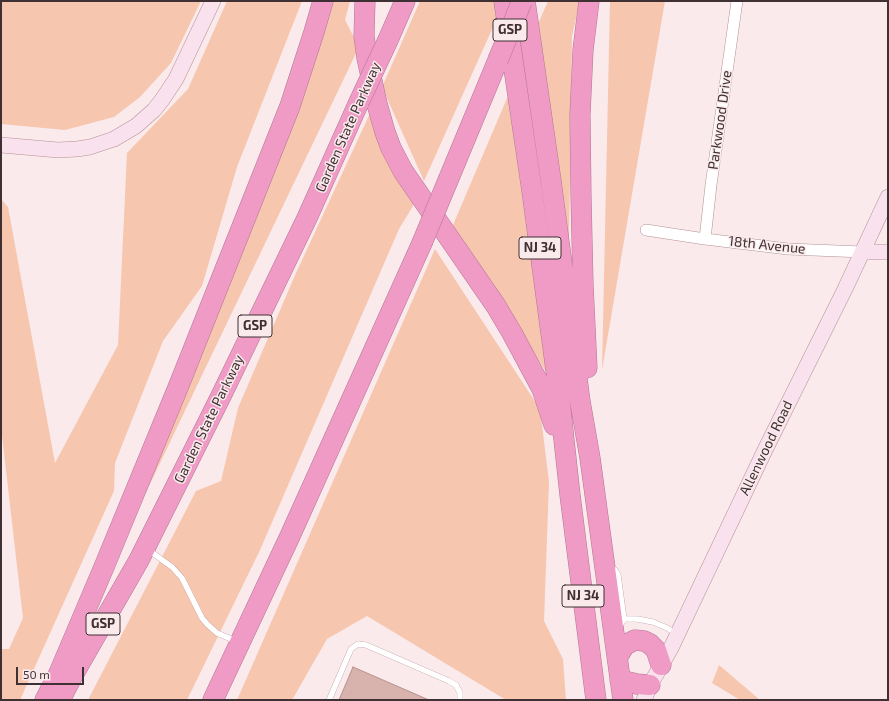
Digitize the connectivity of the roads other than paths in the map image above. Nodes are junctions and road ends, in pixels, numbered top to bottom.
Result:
1 (212, 1) edge
2 (323, 1) edge
3 (364, 1) edge
4 (405, 1) edge
5 (504, 1) edge
6 (522, 1) edge
7 (525, 1) edge
8 (589, 1) edge
9 (737, 1) edge
10 (1, 145) edge
11 (888, 197) edge
12 (646, 230) dead end
13 (705, 239) junction
14 (863, 252) junction
15 (888, 252) edge
16 (590, 458) junction
17 (570, 495) junction
18 (146, 548) junction
19 (619, 625) junction
20 (677, 634) junction
21 (240, 643) junction
22 (618, 656) junction
23 (661, 665) junction
24 (620, 680) junction
25 (647, 693) edge
26 (596, 699) edge
27 (45, 700) edge
28 (60, 700) edge
29 (213, 700) edge
30 (329, 700) edge
31 (460, 700) edge
32 (623, 700) edge

1 - 10 street
2 - 27 highway
3 - 17 highway
4 - 18 highway, Garden State Parkway / GSP, bridge
5 - 17 highway, NJ 34
6 - 21 highway, GSP, bridge
7 - 16 highway, NJ 34
8 - 16 highway
9 - 13 street, Parkwood Drive
11 - 14 street, Allenwood Road
12 - 13 street, 18th Avenue
13 - 14 street, 18th Avenue
14 - 15 street, 18th Avenue
14 - 20 street, Allenwood Road
16 - 19 highway
17 - 26 highway, NJ 34
18 - 21 lane
18 - 28 highway, Garden State Parkway / GSP
19 - 20 lane
19 - 22 highway
20 - 23 street, Allenwood Road
21 - 29 highway, GSP
22 - 23 highway
22 - 24 highway
23 - 25 street, Allenwood Road
24 - 25 highway
24 - 32 highway
30 - 31 lane

